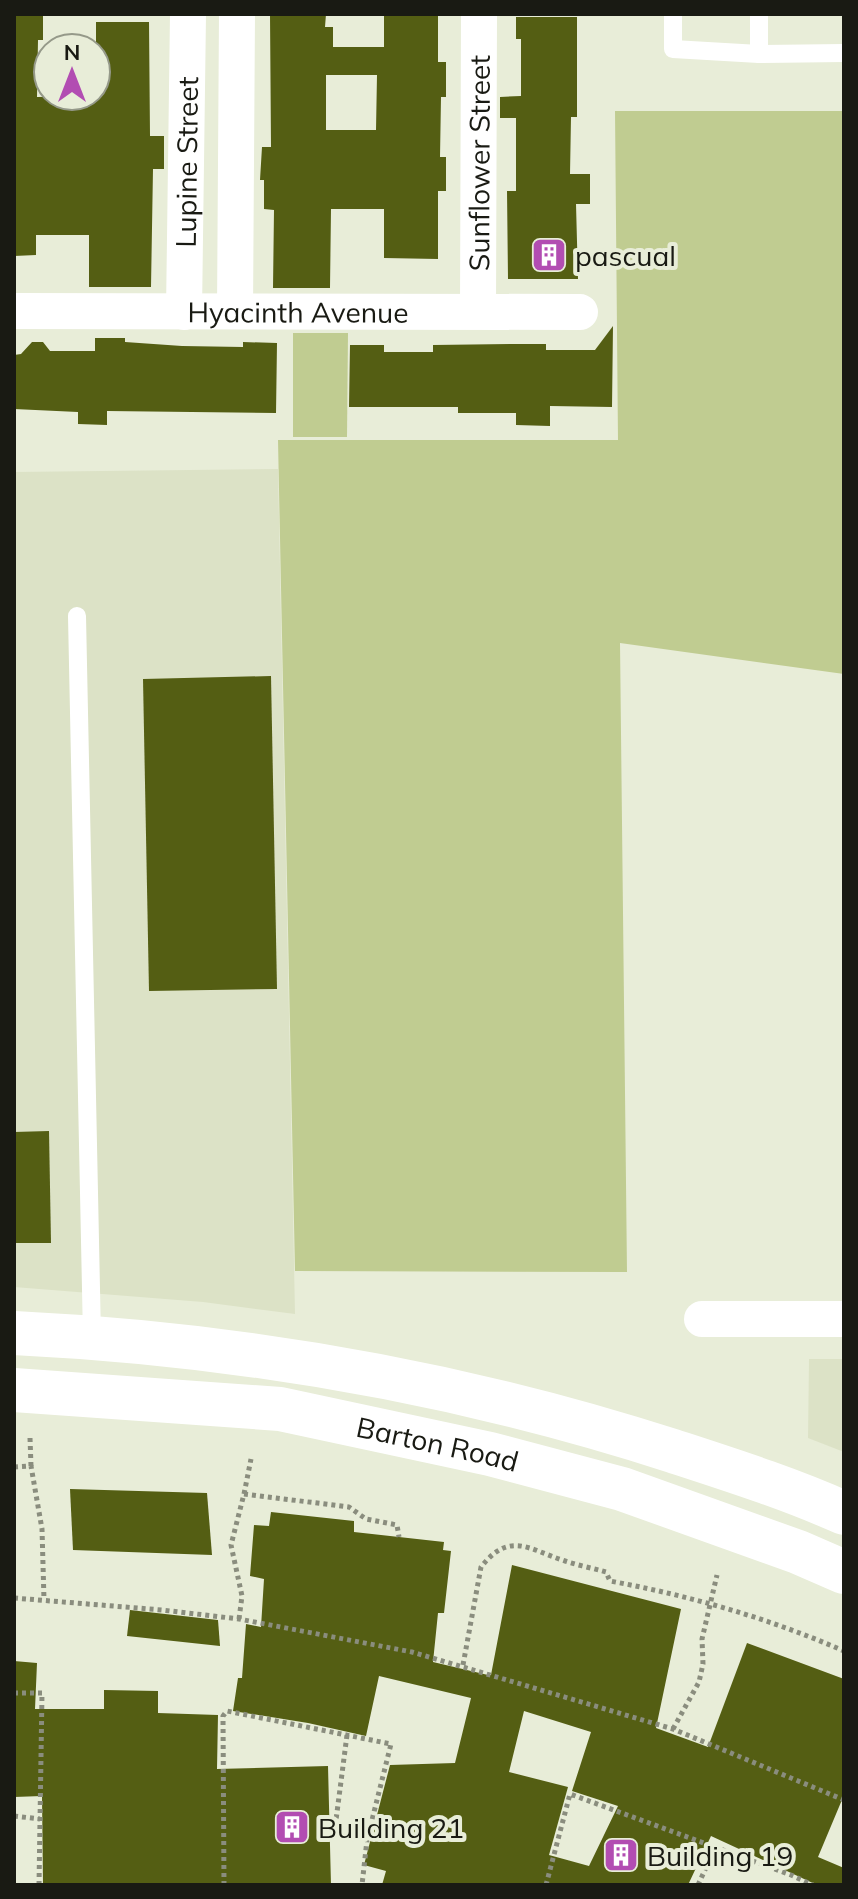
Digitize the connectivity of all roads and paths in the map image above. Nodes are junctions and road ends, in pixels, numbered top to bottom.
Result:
1 (188, 14) edge
2 (237, 14) edge
3 (479, 14) edge
4 (673, 14) edge
5 (759, 14) edge
6 (844, 53) edge
7 (759, 54) junction
8 (14, 311) edge
9 (235, 311) junction
10 (478, 311) junction
11 (184, 312) junction
12 (580, 312) dead end
13 (77, 616) dead end
14 (702, 1319) dead end
15 (844, 1319) edge
16 (14, 1333) edge
17 (92, 1337) junction
18 (368, 1373) junction
19 (14, 1390) edge
20 (356, 1425) junction
21 (30, 1438) dead end
22 (251, 1459) dead end
23 (31, 1466) junction
24 (14, 1467) edge
25 (244, 1494) junction
26 (844, 1513) edge
27 (399, 1537) dead end
28 (844, 1572) edge
29 (717, 1575) dead end
30 (14, 1598) edge
31 (44, 1600) junction
32 (712, 1604) junction
33 (239, 1619) junction
34 (844, 1651) edge
35 (463, 1665) junction
36 (14, 1693) edge
37 (673, 1729) junction
38 (347, 1735) junction
39 (844, 1800) edge
40 (14, 1816) edge
41 (40, 1819) junction
42 (367, 1840) junction
43 (716, 1846) junction
44 (39, 1885) edge
45 (224, 1885) edge
46 (362, 1885) edge
47 (546, 1885) edge
48 (698, 1885) edge
49 (813, 1885) edge

1 - 11 street, Lupine Street
2 - 9 street, Lupine Street
3 - 10 street, Sunflower Street
4 - 7 lane
5 - 7 lane
6 - 7 lane
8 - 11 street, Hyacinth Avenue
9 - 10 street, Hyacinth Avenue
9 - 11 street, Hyacinth Avenue
10 - 12 street, Hyacinth Avenue
13 - 17 lane
14 - 15 street
16 - 17 main road, Barton Road
17 - 18 main road, Barton Road
18 - 20 main road
18 - 26 main road, Barton Road
19 - 20 main road, Barton Road
20 - 28 main road, Barton Road
21 - 23 path
22 - 25 path
23 - 24 path
23 - 31 path
25 - 27 path
25 - 33 path
29 - 32 path
30 - 31 path
31 - 33 path
32 - 34 path
32 - 35 path
32 - 37 path
33 - 35 path
35 - 37 path
36 - 41 path
37 - 39 path
38 - 42 path
38 - 42 path
38 - 45 path
40 - 41 path
41 - 44 path
42 - 46 path
43 - 47 path
43 - 48 path
43 - 49 path

